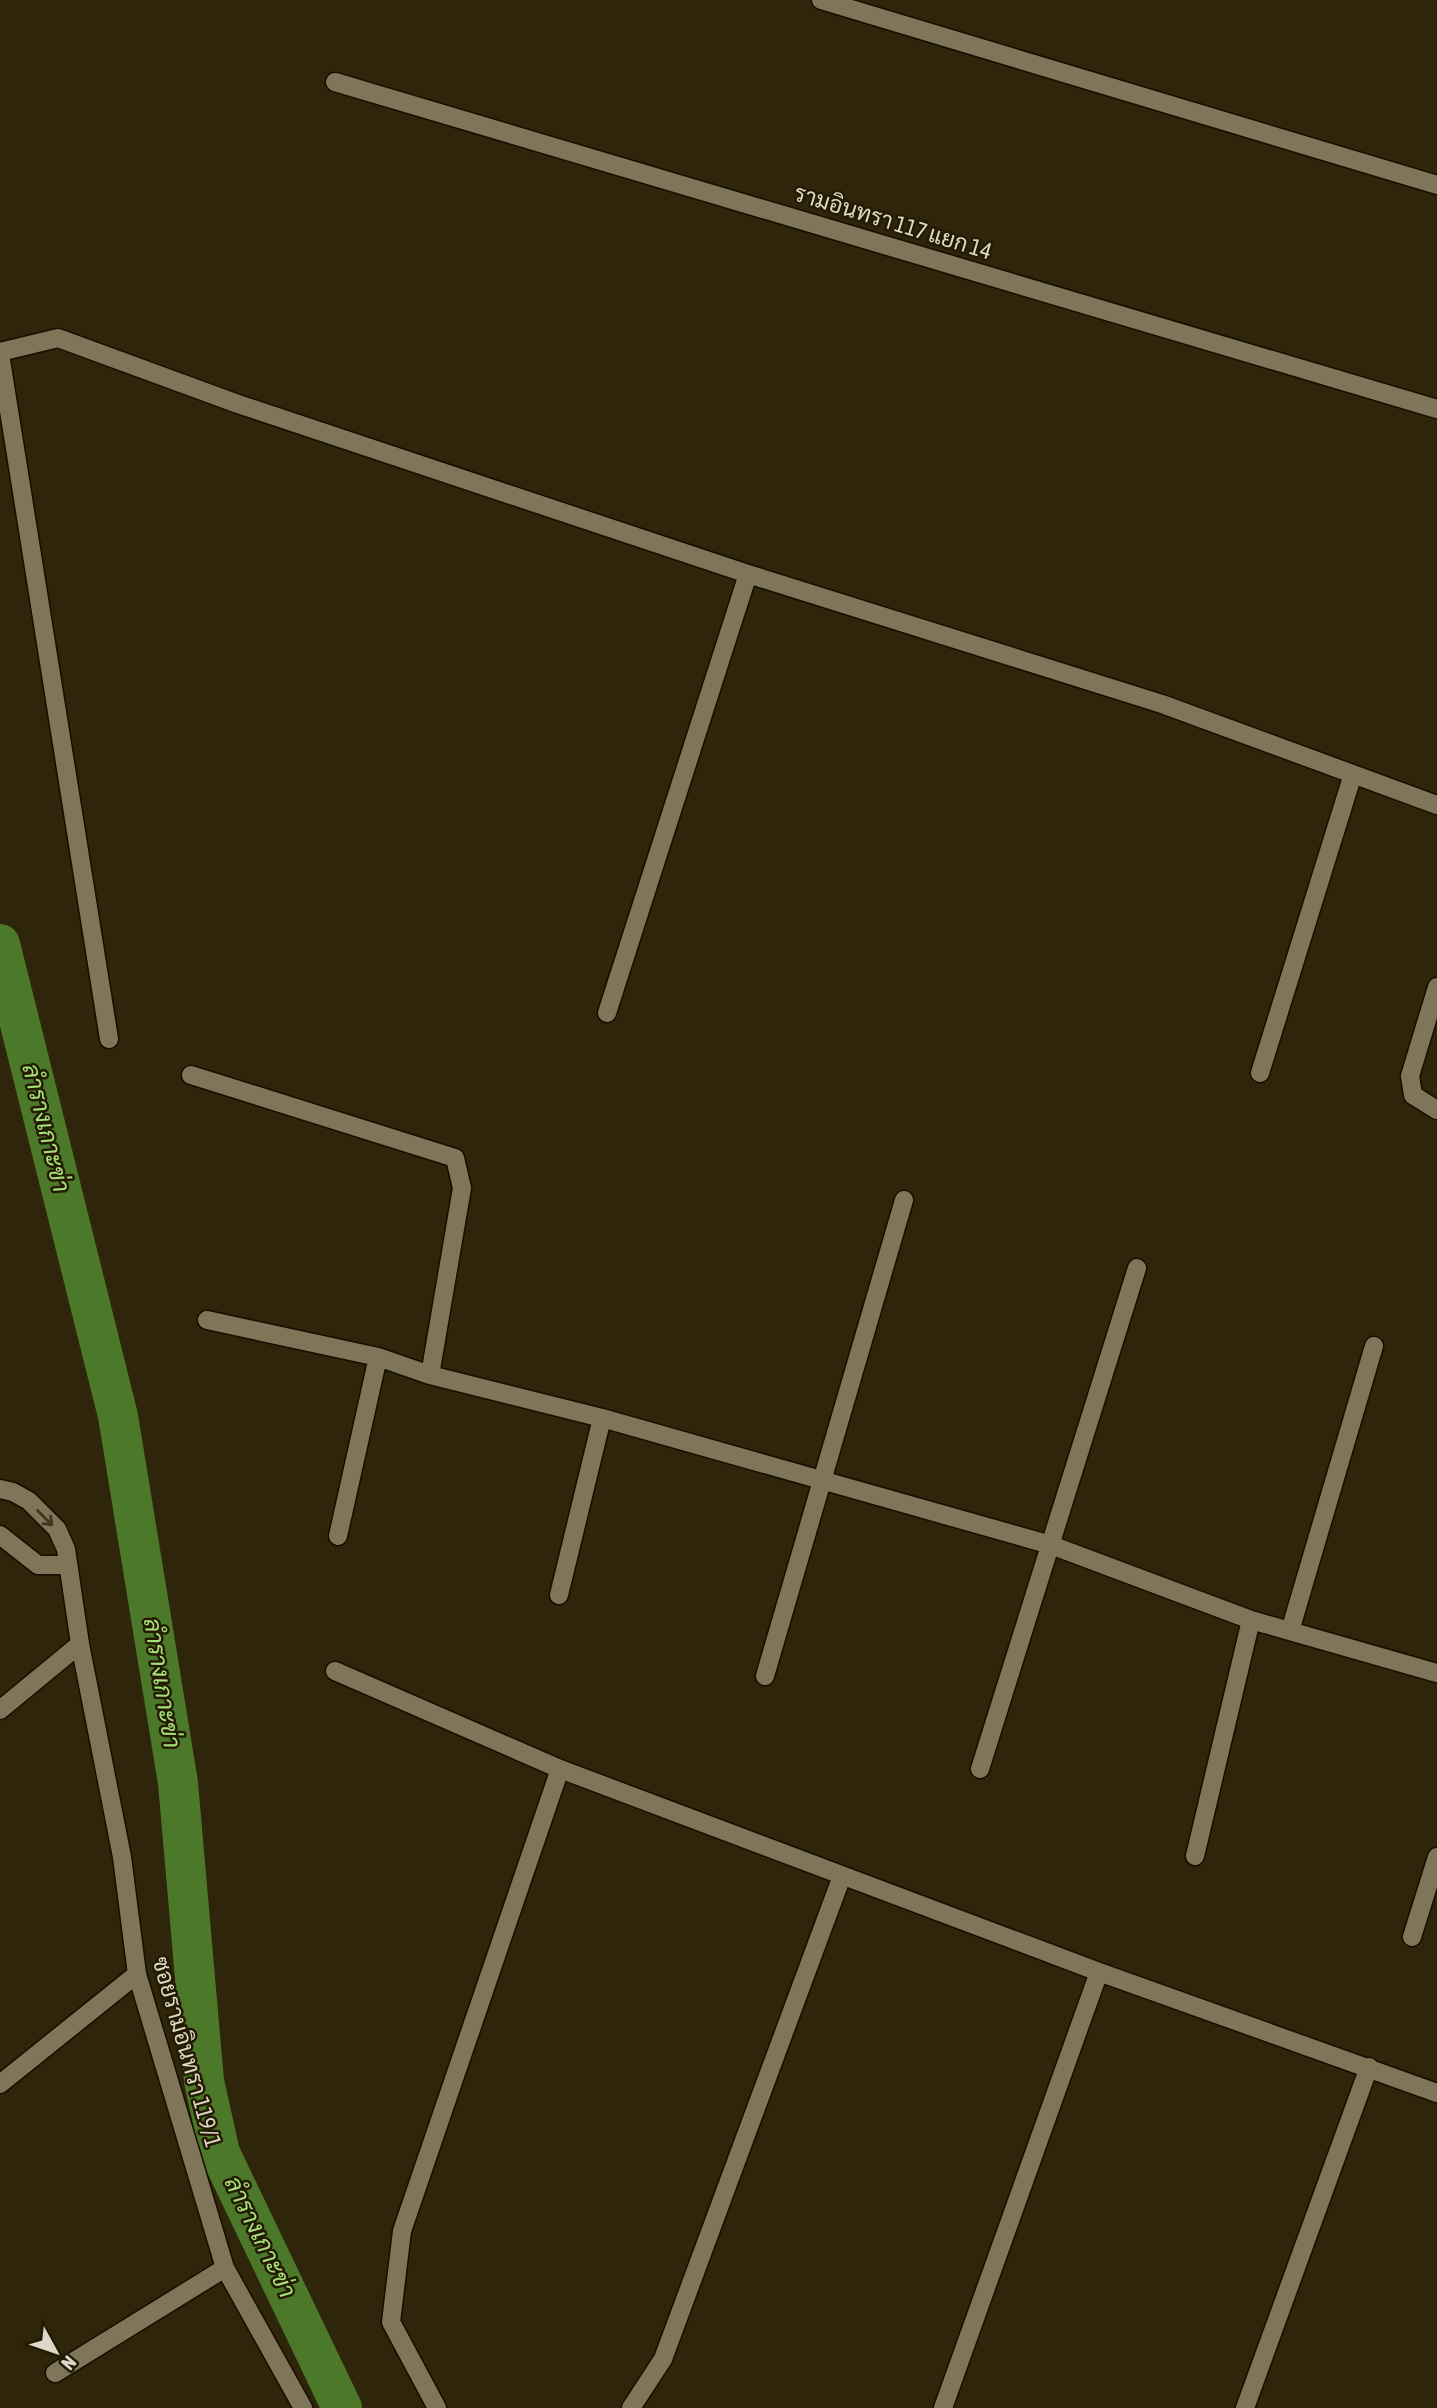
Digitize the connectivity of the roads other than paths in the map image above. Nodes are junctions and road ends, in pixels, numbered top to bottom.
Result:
1 (821, 0) edge
2 (335, 82) dead end
3 (1437, 186) edge
4 (0, 353) edge
5 (1437, 409) edge
6 (748, 574) junction
7 (1353, 774) junction
8 (1437, 804) edge
9 (1437, 986) edge
10 (607, 1013) dead end
11 (109, 1039) dead end
12 (1260, 1073) dead end
13 (191, 1075) dead end
14 (1437, 1110) edge
15 (904, 1200) dead end
16 (1137, 1268) dead end
17 (207, 1320) dead end
18 (1374, 1346) dead end
19 (378, 1357) junction
20 (430, 1375) junction
21 (603, 1418) junction
22 (821, 1478) junction
23 (0, 1489) edge
24 (0, 1535) edge
25 (338, 1536) dead end
26 (1051, 1545) junction
27 (66, 1565) junction
28 (559, 1595) dead end
29 (1251, 1620) junction
30 (1290, 1631) junction
31 (80, 1644) junction
32 (334, 1671) dead end
33 (1437, 1673) edge
34 (765, 1676) dead end
35 (0, 1710) edge
36 (560, 1769) junction
37 (980, 1769) dead end
38 (1195, 1856) dead end
39 (1437, 1857) edge
40 (842, 1876) junction
41 (1412, 1937) dead end
42 (1099, 1972) junction
43 (137, 1974) junction
44 (1369, 2067) junction
45 (0, 2084) edge
46 (1437, 2092) edge
47 (225, 2268) junction
48 (55, 2373) dead end
49 (303, 2408) edge
50 (436, 2408) edge
51 (631, 2408) edge
52 (943, 2408) edge
53 (1245, 2408) edge

1 - 3 street
2 - 5 street, รามอินทรา 117 แยก 14
4 - 6 street
4 - 11 street
6 - 7 street
6 - 10 street
7 - 8 street
7 - 12 street
9 - 14 street
13 - 20 street
15 - 22 street
16 - 26 street
17 - 19 street
18 - 30 street
19 - 20 street
19 - 25 street
20 - 21 street
21 - 22 street
21 - 28 street
22 - 26 street
22 - 34 street
23 -> 27 street, ซอยรามอินทรา 119/1
24 - 27 street
26 - 29 street
26 - 37 street
27 - 31 street, ซอยรามอินทรา 119/1
29 - 30 street
29 - 38 street
30 - 33 street
31 - 35 street
31 - 43 street, ซอยรามอินทรา 119/1
32 - 36 street
36 - 40 street
36 - 50 street
39 - 41 street
40 - 42 street
40 - 51 street
42 - 44 street
42 - 52 street
43 - 45 street
43 - 47 street, ซอยรามอินทรา 119/1
44 - 46 street
44 - 53 street
47 - 48 street
47 - 49 street, ซอยรามอินทรา 119/1

